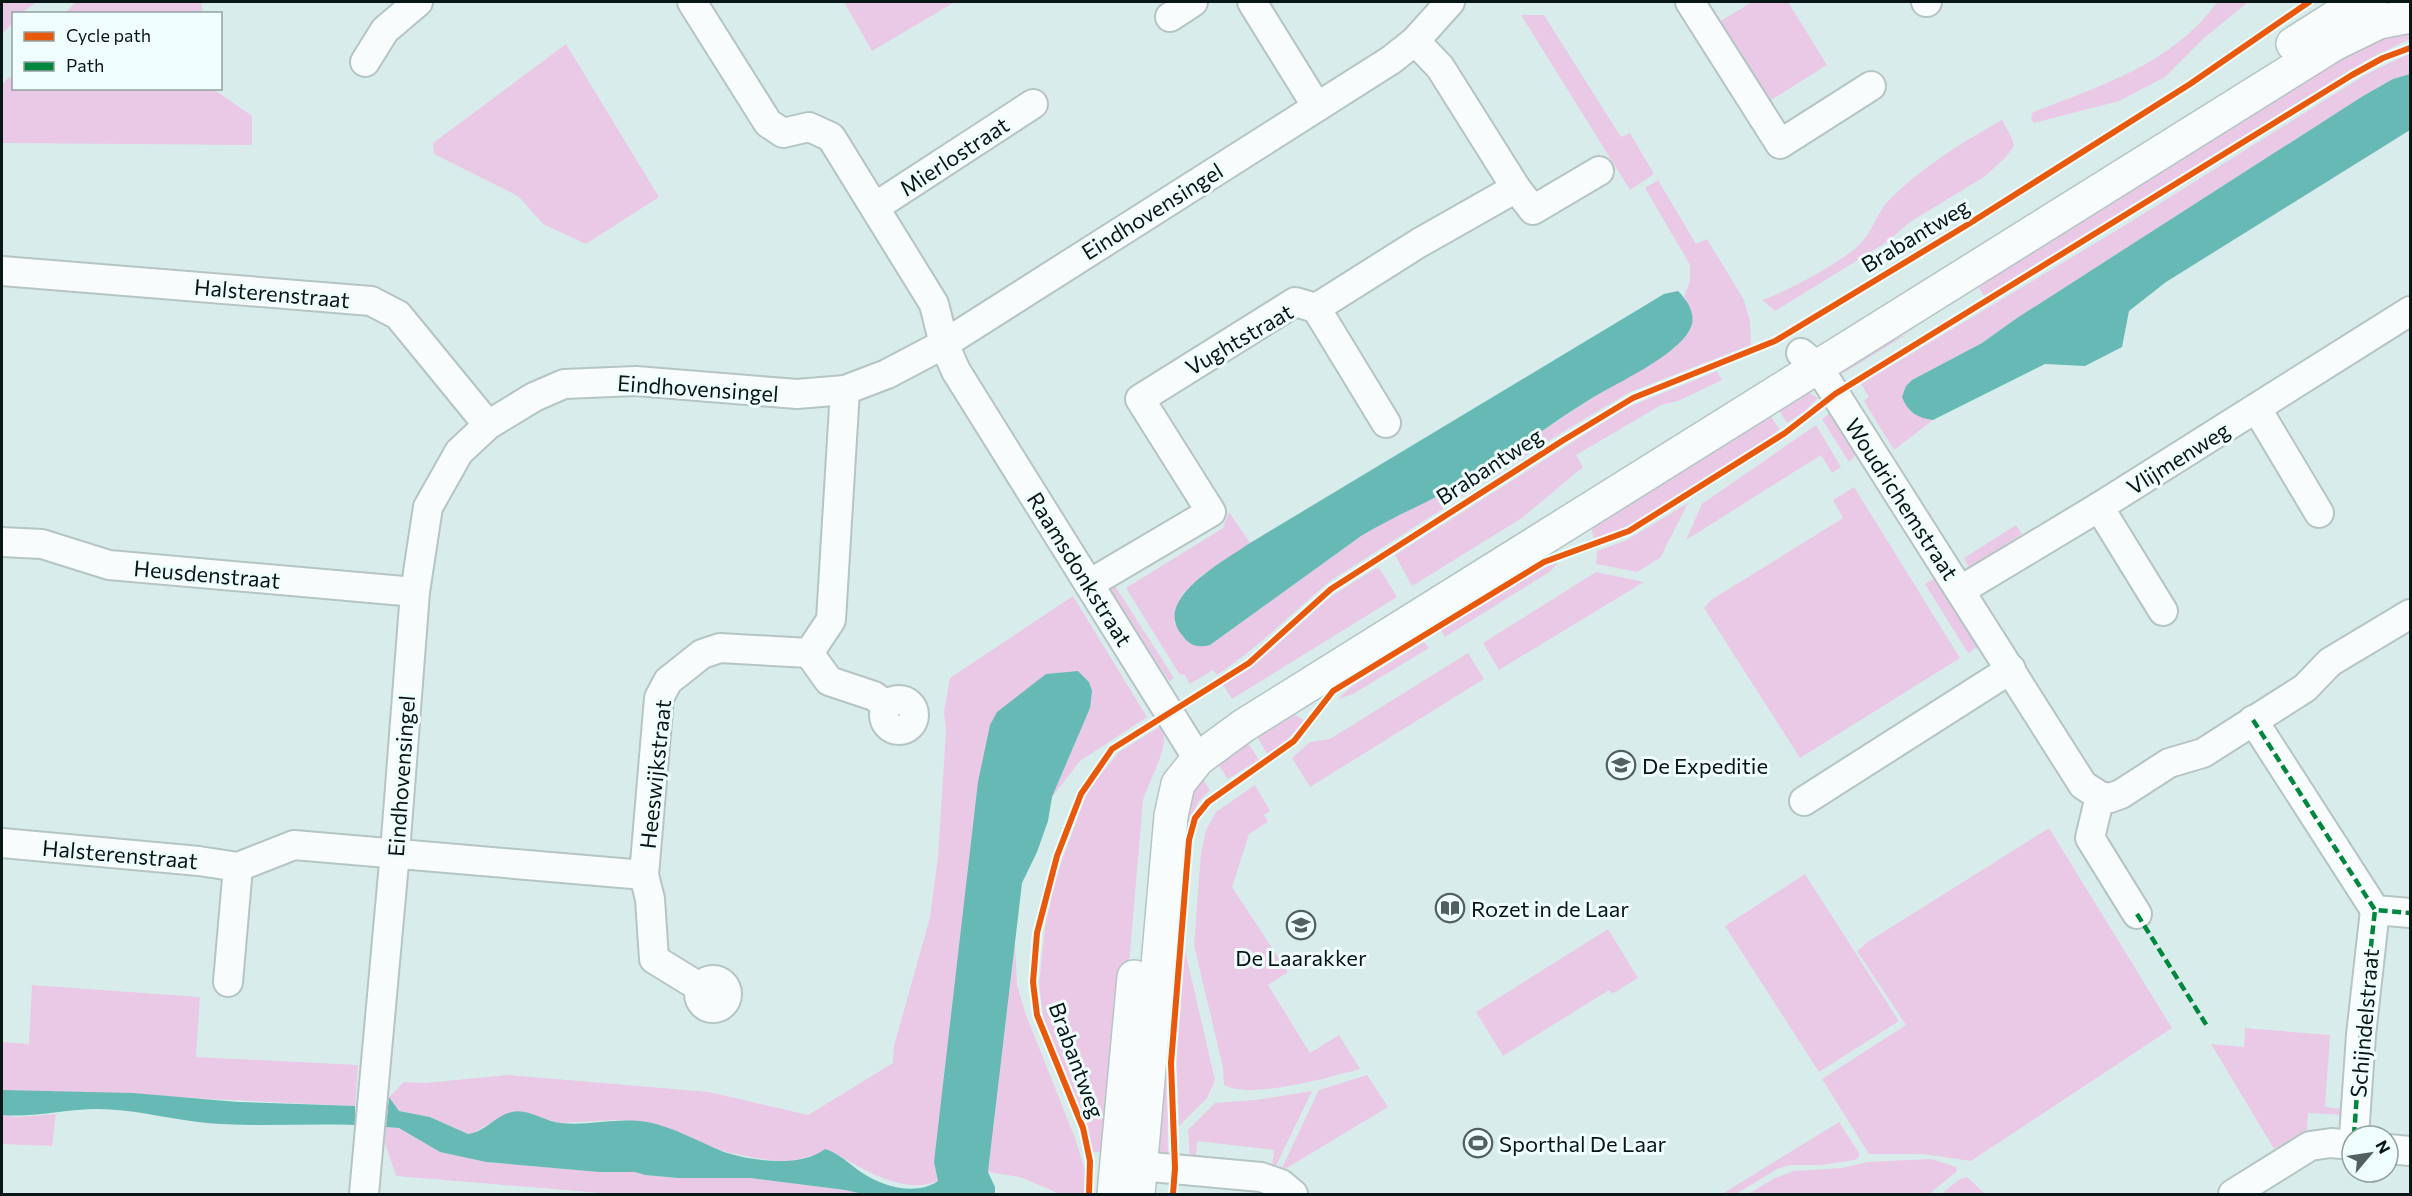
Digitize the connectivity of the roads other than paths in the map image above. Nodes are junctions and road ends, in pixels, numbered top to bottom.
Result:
1 (418, 2) edge
2 (692, 2) edge
3 (1193, 2) edge
4 (1252, 2) edge
5 (1450, 2) edge
6 (1690, 2) edge
7 (2370, 2) edge
8 (1170, 16) dead end
9 (2410, 16) edge
10 (1415, 41) junction
11 (365, 62) dead end
12 (1871, 86) dead end
13 (1033, 104) dead end
14 (1317, 107) junction
15 (1599, 171) dead end
16 (1516, 188) junction
17 (875, 207) junction
18 (2, 271) edge
19 (1316, 308) junction
20 (2410, 311) edge
21 (944, 344) junction
22 (1810, 360) junction
23 (845, 390) junction
24 (2257, 409) junction
25 (1386, 423) dead end
26 (488, 425) junction
27 (2099, 507) junction
28 (2319, 513) dead end
29 (2, 542) edge
30 (1089, 584) junction
31 (1961, 590) junction
32 (415, 592) junction
33 (2163, 611) dead end
34 (2410, 614) edge
35 (809, 653) junction
36 (2010, 669) junction
37 (887, 706) dead end
38 (2253, 720) junction
39 (1192, 749) junction
40 (2100, 796) junction
41 (1804, 801) dead end
42 (2, 843) edge
43 (395, 852) junction
44 (238, 867) junction
45 (644, 875) junction
46 (2375, 910) junction
47 (2410, 913) edge
48 (2137, 914) dead end
49 (228, 982) dead end
50 (701, 988) dead end
51 (2355, 1124) edge
52 (2340, 1144) edge
53 (1127, 1179) edge
54 (365, 1181) edge
55 (1219, 1183) edge
56 (1293, 1194) edge
57 (2233, 1194) edge

1 - 11 street
2 - 17 street, Mierlostraat
3 - 8 street
4 - 14 street
5 - 10 street, Eindhovensingel
6 - 12 street
7 - 22 street, Brabantweg
9 - 22 street, Brabantweg
10 - 14 street, Eindhovensingel
10 - 16 street
13 - 17 street, Mierlostraat
14 - 21 street, Eindhovensingel
15 - 16 street
16 - 19 street, Vughtstraat
17 - 21 street, Mierlostraat
18 - 26 street, Halsterenstraat
19 - 25 street
19 - 30 street, Vughtstraat
20 - 24 street, Vlijmenweg
21 - 23 street, Eindhovensingel
21 - 30 street, Raamsdonkstraat
22 - 31 street, Woudrichemstraat
22 - 39 street, Brabantweg
23 - 26 street, Eindhovensingel
23 - 35 street
24 - 27 street, Vlijmenweg
24 - 28 street
26 - 32 street, Eindhovensingel
27 - 31 street, Vlijmenweg
27 - 33 street
29 - 32 street, Heusdenstraat
30 - 39 street, Raamsdonkstraat
31 - 36 street, Woudrichemstraat
32 - 43 street, Eindhovensingel
34 - 38 street
35 - 37 street
35 - 45 street, Heeswijkstraat
36 - 40 street, Woudrichemstraat
36 - 41 street
38 - 40 street
38 - 46 street
39 - 53 street, Brabantweg
40 - 48 street
42 - 44 street, Halsterenstraat
43 - 44 street
43 - 45 street, Heeswijkstraat
43 - 54 street, Eindhovensingel
44 - 49 street
45 - 50 street, Heeswijkstraat
46 - 47 street
46 - 51 street, Schijndelstraat
52 - 57 street
53 - 55 street, Brabantweg
55 - 56 street, Brabantweg

